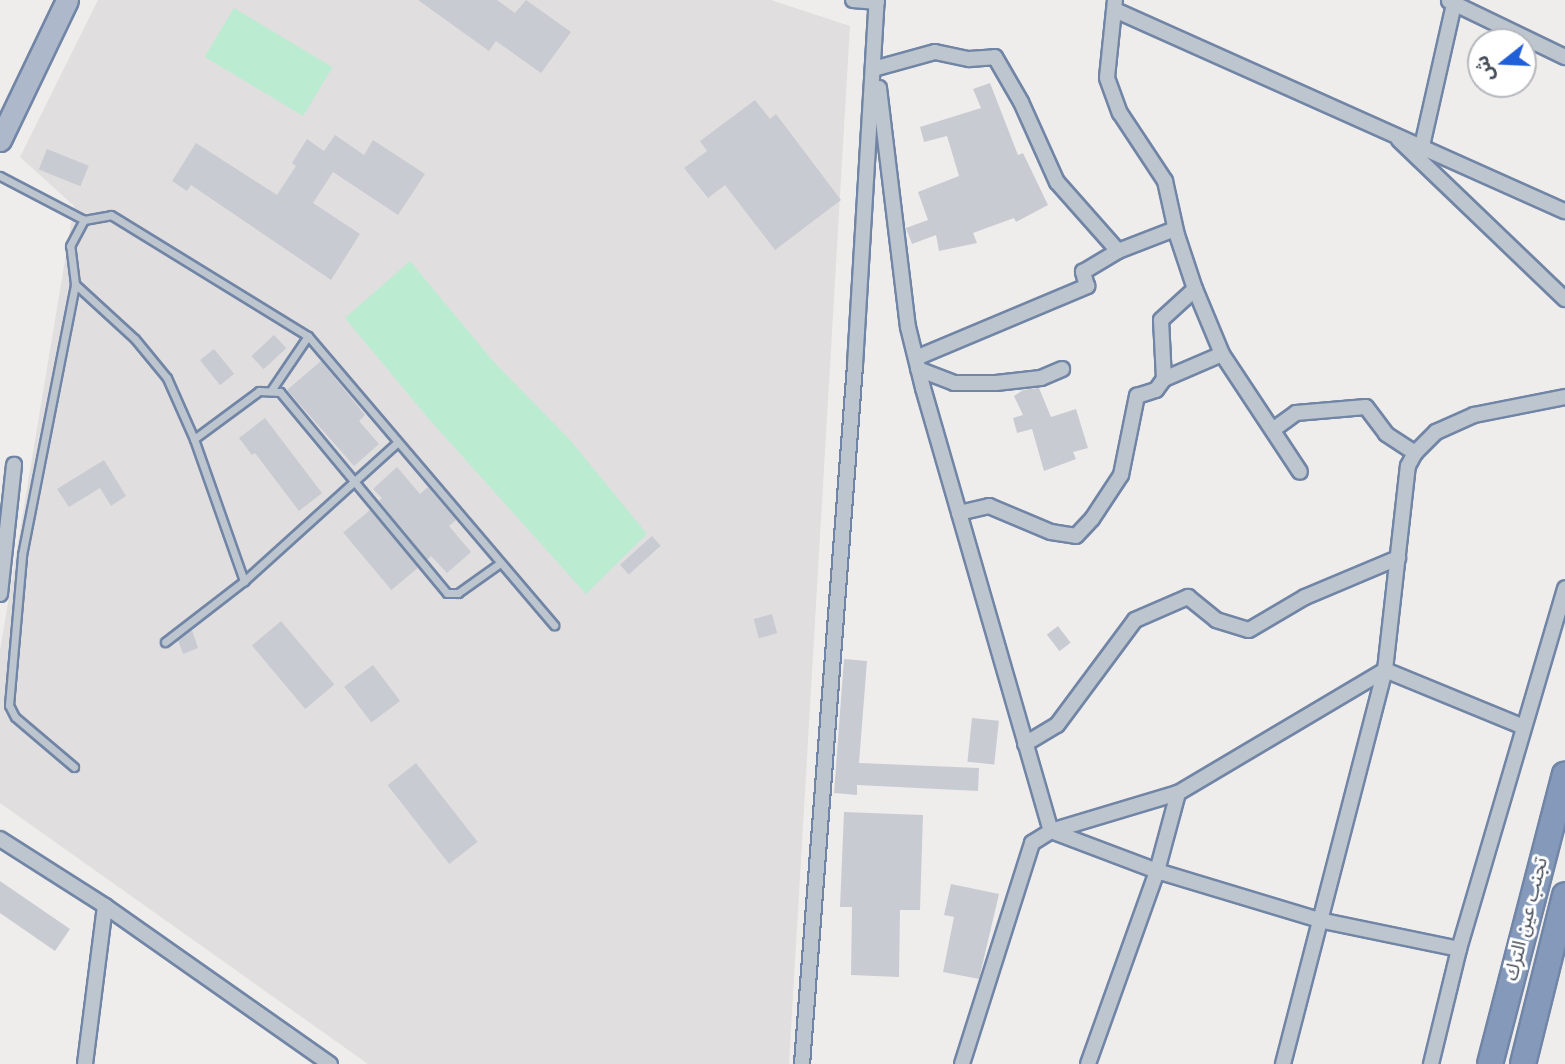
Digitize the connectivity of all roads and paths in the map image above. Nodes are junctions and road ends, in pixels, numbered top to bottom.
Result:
1 (67, 0) edge
2 (853, 0) edge
3 (877, 1) edge
4 (1453, 1) edge
5 (1115, 5) edge
6 (875, 48) junction
7 (1565, 57) edge
8 (877, 68) junction
9 (1392, 132) junction
10 (0, 140) edge
11 (1422, 146) junction
12 (0, 176) edge
13 (1565, 211) edge
14 (84, 219) junction
15 (1175, 229) junction
16 (1118, 251) junction
17 (75, 284) junction
18 (1195, 289) junction
19 (1565, 299) edge
20 (308, 336) junction
21 (1222, 354) junction
22 (917, 363) junction
23 (1062, 369) dead end
24 (1164, 379) junction
25 (272, 389) junction
26 (1565, 397) edge
27 (1274, 429) junction
28 (194, 439) junction
29 (398, 442) junction
30 (1415, 453) junction
31 (14, 465) dead end
32 (1300, 472) dead end
33 (353, 482) junction
34 (959, 513) junction
35 (1398, 558) junction
36 (500, 563) junction
37 (244, 581) junction
38 (1565, 588) edge
39 (0, 594) edge
40 (554, 625) dead end
41 (165, 642) dead end
42 (1385, 670) junction
43 (1524, 727) junction
44 (1025, 744) junction
45 (74, 767) dead end
46 (1565, 775) edge
47 (1178, 793) junction
48 (1051, 831) junction
49 (0, 839) edge
50 (1157, 871) junction
51 (1565, 895) edge
52 (105, 906) junction
53 (1319, 920) junction
54 (1459, 949) junction
55 (85, 1064) edge
56 (330, 1064) edge
57 (802, 1064) edge
58 (962, 1064) edge
59 (1088, 1064) edge
60 (1283, 1064) edge
61 (1431, 1064) edge
62 (1490, 1064) edge
63 (1523, 1064) edge

1 - 10 main road
2 - 3 street
3 - 6 street
4 - 7 street
4 - 11 street
5 - 9 street
5 - 15 street
6 - 8 street
6 - 57 street
8 - 16 street
8 - 22 street
9 - 11 street
9 - 19 street
11 - 13 street
12 - 14 lane
14 - 17 lane
14 - 20 lane
15 - 16 street
15 - 18 street
16 - 22 street
17 - 28 lane
17 - 45 lane
18 - 21 street
18 - 24 street
20 - 25 lane
20 - 29 lane
21 - 24 street
21 - 27 street
22 - 23 street
22 - 34 street
24 - 34 street
25 - 28 lane
25 - 33 lane
26 - 30 street
27 - 30 street
27 - 32 street
28 - 37 lane
29 - 33 lane
29 - 36 lane
30 - 35 street
31 - 39 street
33 - 36 lane
33 - 37 lane
34 - 44 street
35 - 42 street
35 - 44 street
36 - 40 lane
37 - 41 lane
38 - 43 street
42 - 43 street
42 - 47 street
42 - 53 street
43 - 54 street
44 - 48 street
46 - 62 highway, تجنب عين الترك
47 - 48 street
47 - 50 street
48 - 50 street
48 - 58 street
49 - 52 street
50 - 53 street
50 - 59 street
51 - 63 highway, تجنب عين الترك
52 - 55 street
52 - 56 street
53 - 54 street
53 - 60 street
54 - 61 street

